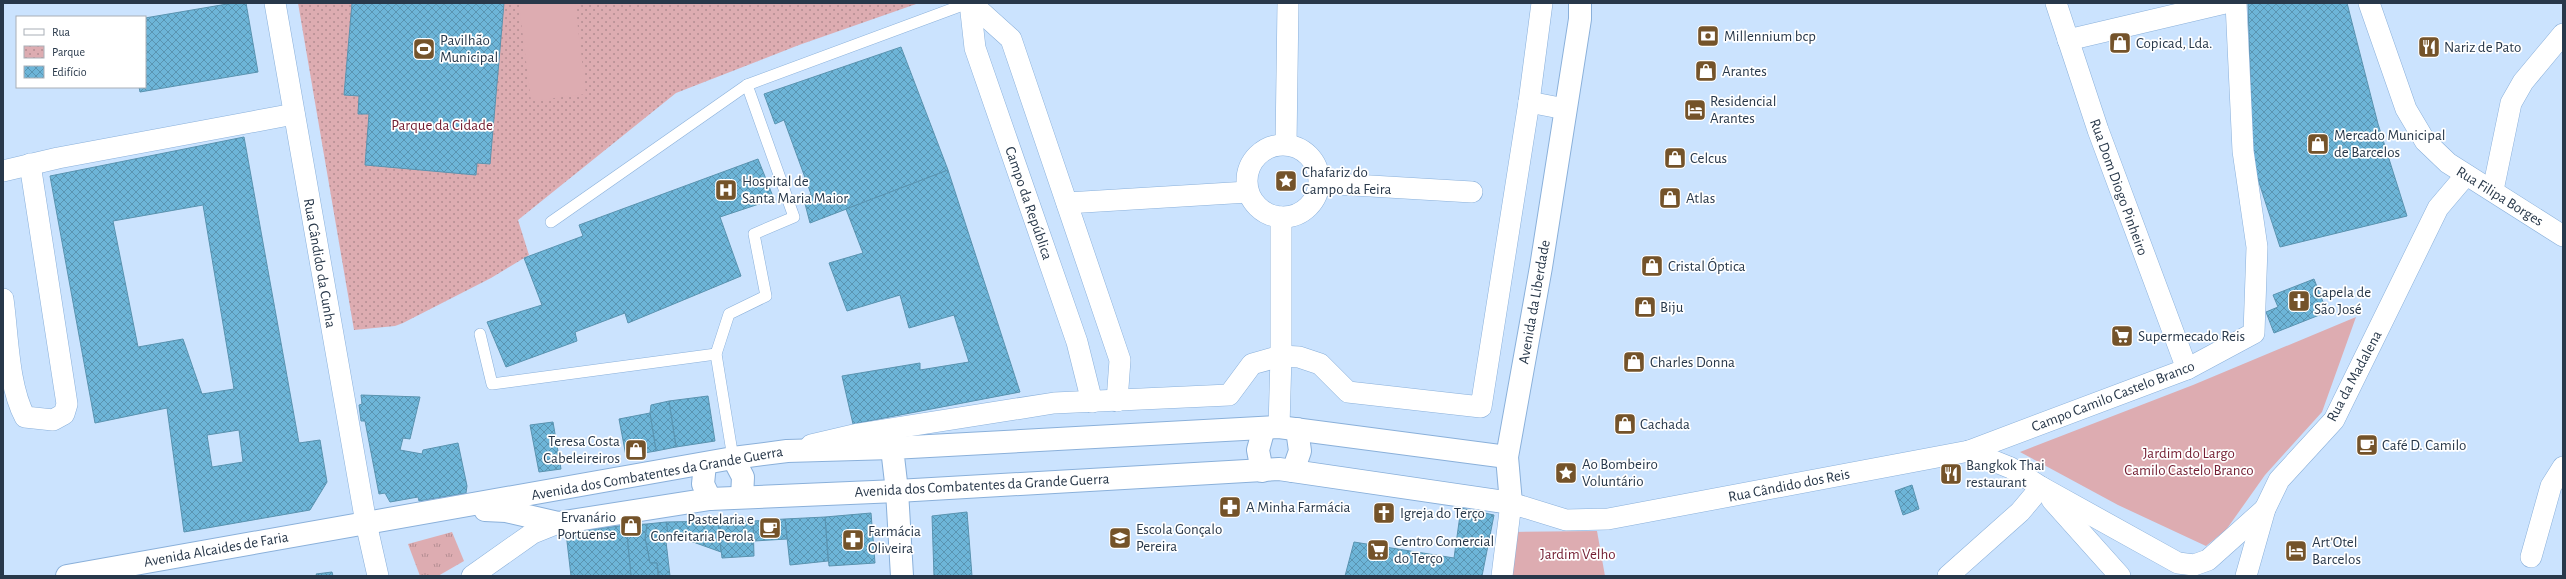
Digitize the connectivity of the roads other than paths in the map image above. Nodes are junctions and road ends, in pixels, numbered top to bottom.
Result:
1 (275, 3) edge
2 (970, 3) edge
3 (1288, 3) edge
4 (1542, 3) edge
5 (1580, 3) edge
6 (2056, 3) edge
7 (2225, 3) edge
8 (2236, 3) edge
9 (2369, 3) edge
10 (2563, 34) edge
11 (2068, 40) junction
12 (748, 85) junction
13 (1529, 102) junction
14 (1565, 109) junction
15 (294, 114) junction
16 (1286, 144) junction
17 (30, 164) junction
18 (3, 171) edge
19 (2466, 175) junction
20 (1320, 183) junction
21 (2493, 190) junction
22 (1248, 192) junction
23 (1472, 192) dead end
24 (1067, 203) junction
25 (1280, 217) junction
26 (551, 222) dead end
27 (2563, 236) edge
28 (3, 299) edge
29 (480, 334) dead end
30 (716, 354) junction
31 (1281, 356) junction
32 (2187, 369) junction
33 (1117, 401) junction
34 (1092, 402) junction
35 (916, 424) junction
36 (1280, 428) junction
37 (892, 448) junction
38 (787, 451) junction
39 (1969, 451) junction
40 (1507, 457) junction
41 (734, 458) junction
42 (705, 464) junction
43 (2563, 467) edge
44 (1262, 471) junction
45 (1293, 471) junction
46 (2041, 487) junction
47 (897, 491) junction
48 (742, 497) junction
49 (710, 499) junction
50 (1511, 503) junction
51 (454, 508) junction
52 (2265, 509) junction
53 (366, 523) junction
54 (558, 523) junction
55 (2531, 557) dead end
56 (67, 576) edge
57 (378, 576) edge
58 (472, 576) edge
59 (902, 576) edge
60 (1502, 576) edge
61 (1948, 576) edge
62 (2120, 576) edge
63 (2246, 576) edge

1 - 15 street, Rua Cândido da Cunha
2 - 12 lane
2 - 24 street
2 - 34 street, Campo da República
3 - 16 street
4 - 13 street
5 - 14 main road, Avenida da Liberdade
6 - 11 street, Rua Dom Diogo Pinheiro
7 - 11 street
8 - 32 street, Campo Camilo Castelo Branco
9 - 19 street, Rua Filipa Borges
10 - 21 street
11 - 32 street, Rua Dom Diogo Pinheiro
12 - 26 lane
12 - 30 lane
13 - 14 street
13 - 31 street
14 - 40 main road, Avenida da Liberdade
15 - 17 street
15 - 53 street, Rua Cândido da Cunha
16 - 20 street
16 - 22 street
17 - 18 street
17 - 28 street
19 - 21 street, Rua Filipa Borges
19 - 52 street, Rua da Madalena
20 - 23 street
20 - 25 street
21 - 27 street, Rua Filipa Borges
22 - 24 street
22 - 25 street
24 - 33 street
25 - 31 street
29 - 30 lane
30 - 41 lane
31 - 33 street
31 - 36 street
32 - 39 street, Campo Camilo Castelo Branco
33 - 34 street
34 - 35 street
35 - 37 street
35 - 38 street
36 - 37 main road, Avenida dos Combatentes da Grande Guerra
36 - 40 main road, Avenida dos Combatentes da Grande Guerra
36 - 44 main road
36 - 45 main road
37 - 38 main road, Avenida dos Combatentes da Grande Guerra
37 - 47 main road
38 - 41 main road, Avenida dos Combatentes da Grande Guerra
39 - 46 street
39 - 50 street, Rua Cândido dos Reis
40 - 50 main road, Avenida da Liberdade
41 - 42 main road, Avenida dos Combatentes da Grande Guerra
41 - 48 main road
42 - 49 main road
42 - 51 main road, Avenida dos Combatentes da Grande Guerra
43 - 55 street
44 - 45 main road, Avenida dos Combatentes da Grande Guerra
44 - 47 main road, Avenida dos Combatentes da Grande Guerra
45 - 50 main road, Avenida dos Combatentes da Grande Guerra
46 - 52 street
46 - 61 street
46 - 62 street
47 - 48 main road, Avenida dos Combatentes da Grande Guerra
47 - 59 main road
48 - 49 main road, Avenida dos Combatentes da Grande Guerra
49 - 54 main road, Avenida dos Combatentes da Grande Guerra
50 - 60 street
51 - 53 main road, Avenida dos Combatentes da Grande Guerra
51 - 54 main road, Avenida dos Combatentes da Grande Guerra
52 - 63 street, Rua da Madalena
53 - 56 main road, Avenida Alcaides de Faria
53 - 57 street, Rua Cândido da Cunha
54 - 58 street

